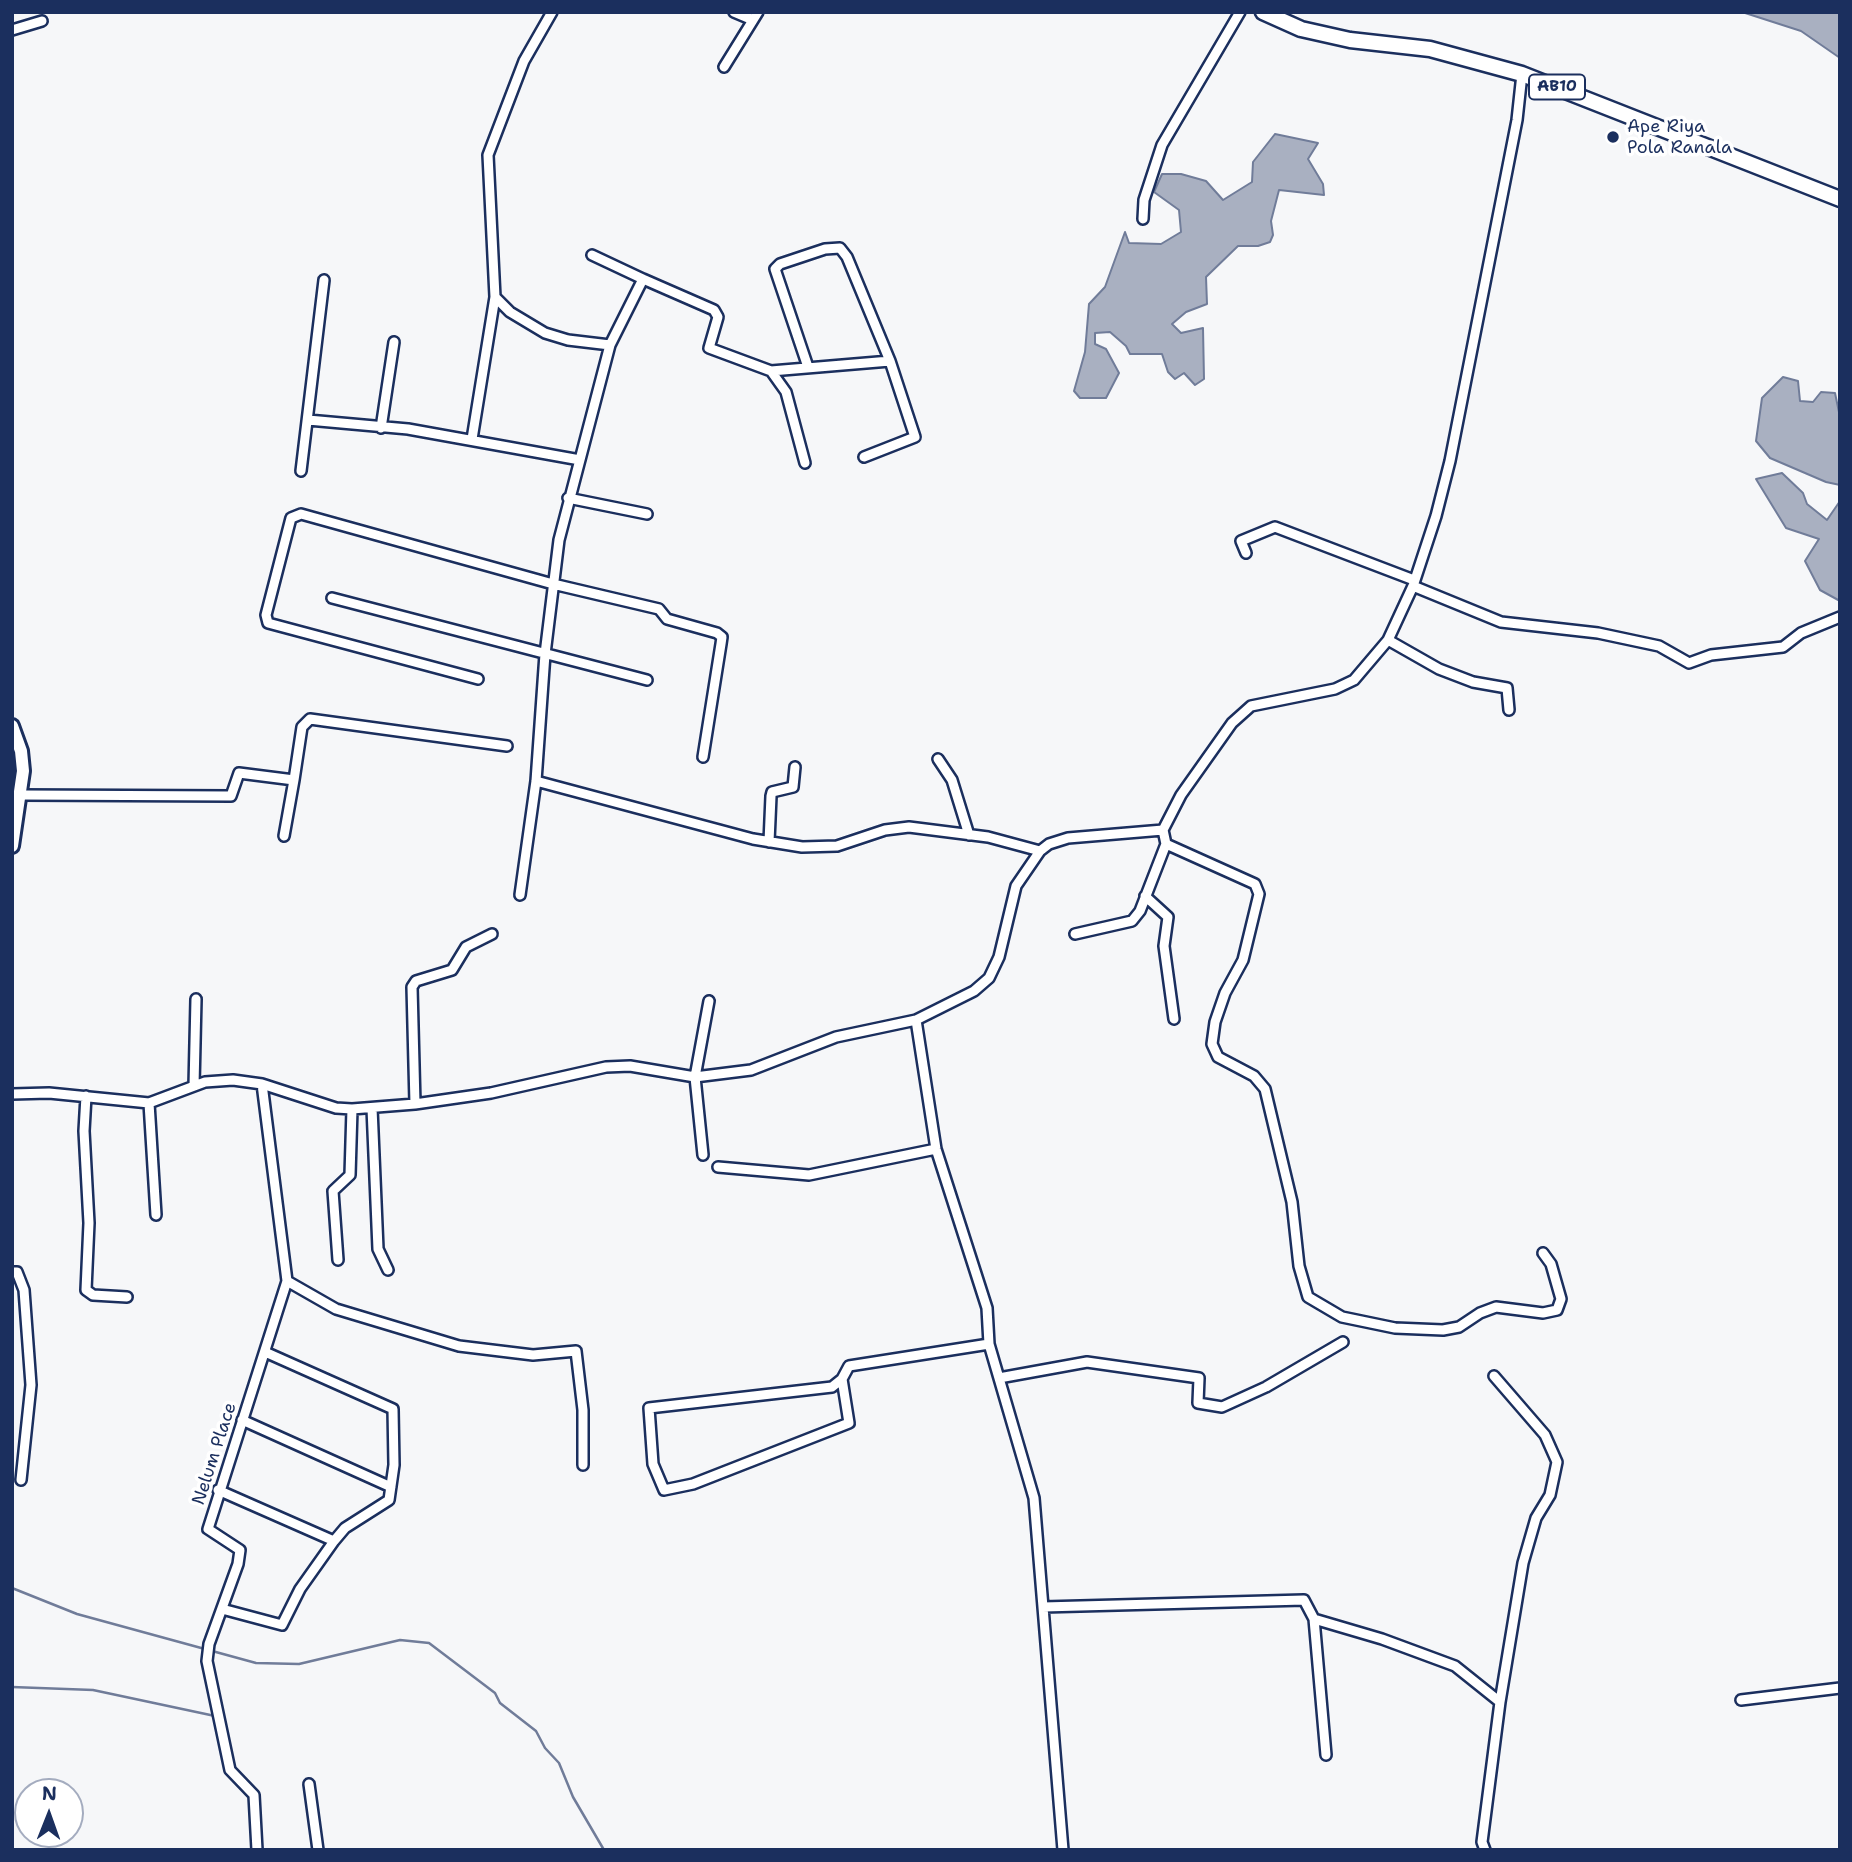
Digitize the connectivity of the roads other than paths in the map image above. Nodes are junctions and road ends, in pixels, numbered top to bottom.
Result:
1 (552, 12) edge
2 (734, 12) edge
3 (1240, 12) edge
4 (1264, 12) edge
5 (755, 16) edge
6 (42, 21) dead end
7 (12, 30) edge
8 (724, 67) dead end
9 (1522, 74) junction
10 (1840, 199) edge
11 (1143, 219) dead end
12 (592, 255) dead end
13 (643, 279) junction
14 (324, 280) dead end
15 (495, 297) junction
16 (394, 342) dead end
17 (610, 345) junction
18 (890, 361) junction
19 (808, 367) junction
20 (771, 371) junction
21 (308, 420) junction
22 (381, 428) junction
23 (472, 439) junction
24 (864, 457) dead end
25 (580, 460) junction
26 (805, 463) dead end
27 (301, 471) dead end
28 (568, 498) junction
29 (647, 514) dead end
30 (1246, 554) dead end
31 (1414, 583) junction
32 (553, 584) junction
33 (332, 598) dead end
34 (1840, 617) edge
35 (1388, 640) junction
36 (545, 654) junction
37 (478, 679) dead end
38 (648, 680) dead end
39 (1509, 710) dead end
40 (12, 726) edge
41 (508, 746) dead end
42 (703, 757) dead end
43 (938, 759) dead end
44 (796, 767) dead end
45 (293, 780) junction
46 (536, 781) junction
47 (21, 795) junction
48 (1163, 830) junction
49 (969, 835) junction
50 (284, 836) dead end
51 (769, 842) junction
52 (1166, 844) junction
53 (12, 846) edge
54 (1040, 851) junction
55 (520, 895) dead end
56 (1145, 896) junction
57 (492, 934) dead end
58 (1075, 934) dead end
59 (195, 999) dead end
60 (709, 1002) dead end
61 (916, 1020) junction
62 (1174, 1020) dead end
63 (695, 1077) junction
64 (262, 1084) junction
65 (194, 1086) junction
66 (12, 1094) edge
67 (86, 1096) junction
68 (149, 1103) junction
69 (415, 1104) junction
70 (372, 1108) junction
71 (352, 1109) junction
72 (936, 1149) junction
73 (703, 1155) dead end
74 (718, 1167) dead end
75 (156, 1216) dead end
76 (1542, 1253) dead end
77 (338, 1260) dead end
78 (388, 1270) dead end
79 (12, 1272) edge
80 (288, 1281) junction
81 (127, 1297) dead end
82 (1343, 1342) dead end
83 (989, 1344) junction
84 (265, 1352) junction
85 (1494, 1376) dead end
86 (999, 1378) junction
87 (842, 1379) junction
88 (242, 1420) junction
89 (583, 1465) dead end
90 (21, 1480) dead end
91 (391, 1486) junction
92 (218, 1490) junction
93 (334, 1541) junction
94 (1043, 1607) junction
95 (222, 1609) junction
96 (1314, 1619) junction
97 (1840, 1688) edge
98 (1741, 1700) dead end
99 (1500, 1702) junction
100 (1326, 1755) dead end
101 (309, 1784) dead end
102 (257, 1850) edge
103 (318, 1850) edge
104 (1063, 1850) edge
105 (1485, 1850) edge

1 - 15 street
2 - 5 street
3 - 11 street
4 - 9 main road, AB10
5 - 8 street
6 - 7 street
9 - 10 main road, AB10
9 - 31 street
12 - 13 street
13 - 17 street
13 - 20 street
14 - 21 street
15 - 17 street
15 - 23 street
16 - 22 street
17 - 25 street
18 - 19 street
18 - 19 street
18 - 24 street
19 - 20 street
20 - 26 street
21 - 22 street
21 - 27 street
22 - 23 street
23 - 25 street
25 - 28 street
28 - 29 street
28 - 32 street
30 - 31 street
31 - 34 street
31 - 35 street
32 - 36 street
32 - 37 street
32 - 42 street
33 - 36 street
35 - 39 street
35 - 48 street
36 - 38 street
36 - 46 street
40 - 47 main road
41 - 45 street
43 - 49 street
44 - 51 street
45 - 47 street
45 - 50 street
46 - 51 street
46 - 55 street
47 - 53 main road
48 - 52 street
48 - 54 street
49 - 51 street
49 - 54 street
52 - 56 street
52 - 76 street
54 - 61 street
56 - 58 street
56 - 62 street
57 - 69 street
59 - 65 street
60 - 63 street
61 - 63 street
61 - 72 street
63 - 69 street
63 - 73 street
64 - 65 street
64 - 71 street
64 - 80 street, Nelum Place
65 - 68 street
66 - 67 street
67 - 68 street
67 - 81 street
68 - 75 street
69 - 70 street
70 - 71 street
70 - 78 street
71 - 77 street
72 - 74 street
72 - 83 street
79 - 90 street
80 - 84 street, Nelum Place
80 - 89 street
82 - 86 street
83 - 86 street
83 - 87 street
84 - 88 street, Nelum Place
84 - 91 street
85 - 99 street
86 - 94 street
87 - 87 street
88 - 91 street
88 - 92 street, Nelum Place
91 - 93 street
92 - 93 street
92 - 95 street, Nelum Place
93 - 95 street
94 - 96 street
94 - 104 street
95 - 102 street, Nelum Place
96 - 99 street
96 - 100 street
97 - 98 street
99 - 105 street
101 - 103 street

